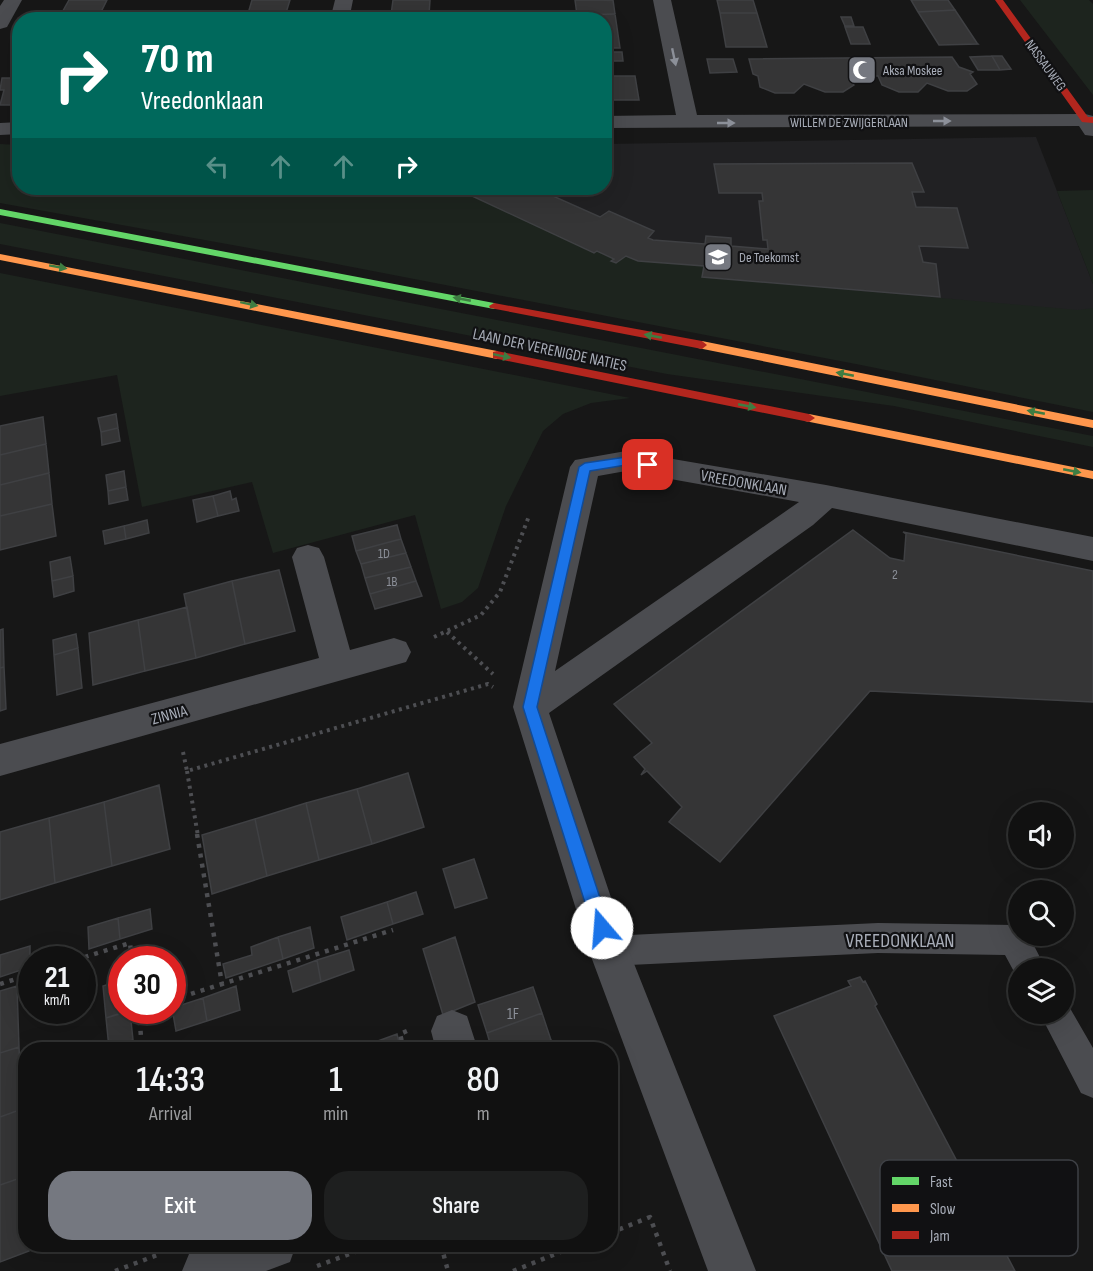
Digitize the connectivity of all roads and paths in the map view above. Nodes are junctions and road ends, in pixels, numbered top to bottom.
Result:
1 (13, 0) edge
2 (662, 0) edge
3 (999, 0) edge
4 (0, 23) edge
5 (612, 123) edge
6 (688, 123) junction
7 (1090, 124) edge
8 (0, 212) edge
9 (0, 257) edge
10 (1093, 424) edge
11 (1093, 475) edge
12 (826, 496) junction
13 (1093, 549) edge
14 (308, 557) dead end
15 (447, 632) dead end
16 (394, 652) dead end
17 (338, 667) junction
18 (530, 707) junction
19 (182, 742) dead end
20 (0, 760) edge
21 (187, 771) junction
22 (393, 930) dead end
23 (609, 951) junction
24 (1024, 958) edge
25 (18, 978) edge
26 (0, 984) edge
27 (222, 984) junction
28 (186, 996) edge
29 (139, 1024) edge
30 (1062, 1024) edge
31 (141, 1042) edge
32 (1093, 1081) edge
33 (618, 1230) edge
34 (165, 1252) dead end
35 (255, 1252) edge
36 (355, 1252) edge
37 (443, 1252) edge
38 (558, 1253) edge
39 (115, 1271) edge
40 (206, 1271) edge
41 (305, 1271) edge
42 (448, 1271) edge
43 (513, 1271) edge
44 (669, 1271) edge
45 (732, 1271) edge

1 - 4 street
2 -> 6 street
3 - 7 main road, NASSAUWEG
5 - 6 street, WILLEM DE ZWIJGERLAAN
6 -> 7 street, WILLEM DE ZWIJGERLAAN
10 -> 8 main road, LAAN DER VERENIGDE NATIES
9 -> 11 main road, LAAN DER VERENIGDE NATIES
12 - 13 street, VREEDONKLAAN
12 - 18 street, VREEDONKLAAN
12 - 18 street, VREEDONKLAAN
14 - 17 street
15 - 18 path
16 - 17 street, ZINNIA
17 - 20 street, ZINNIA
18 - 21 path
18 - 23 street
19 - 21 path
21 - 27 path
22 - 27 path
23 - 24 lane, VREEDONKLAAN
23 - 45 street
25 - 26 path
27 - 28 path
29 - 31 path
30 - 32 lane
33 - 44 path
34 - 39 path
35 - 40 street
36 - 41 path
37 - 42 path
38 - 43 path

